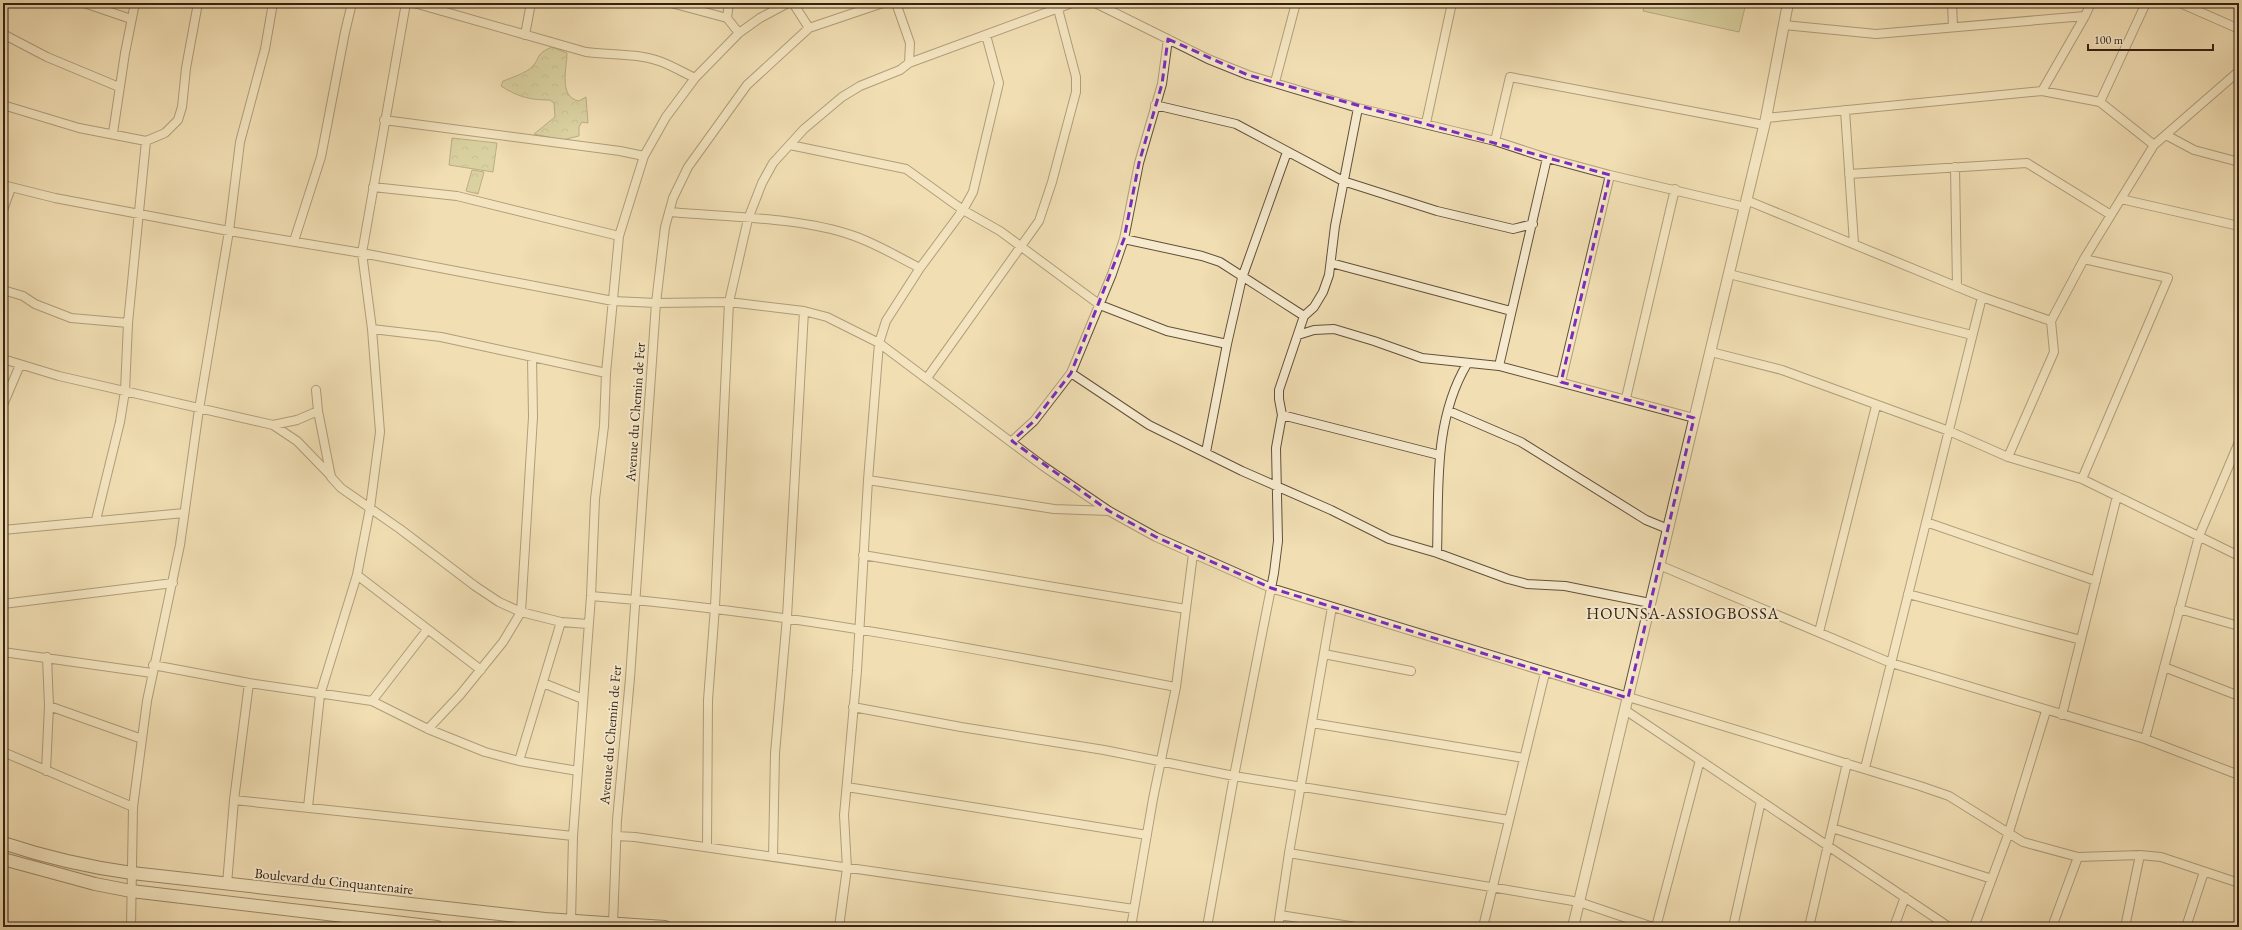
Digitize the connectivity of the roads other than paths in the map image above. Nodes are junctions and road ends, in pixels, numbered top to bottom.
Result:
1 (84, 3) edge
2 (135, 3) edge
3 (198, 3) edge
4 (273, 3) edge
5 (352, 3) edge
6 (406, 3) edge
7 (414, 3) edge
8 (530, 3) edge
9 (671, 3) edge
10 (729, 3) edge
11 (788, 3) edge
12 (793, 3) edge
13 (883, 3) edge
14 (896, 3) edge
15 (1072, 3) edge
16 (1095, 3) edge
17 (1296, 3) edge
18 (1452, 3) edge
19 (1788, 3) edge
20 (1952, 3) edge
21 (2090, 3) edge
22 (2146, 3) edge
23 (2180, 3) edge
24 (1058, 9) junction
25 (2086, 16) junction
26 (728, 18) junction
27 (131, 20) junction
28 (1784, 25) junction
29 (809, 28) junction
30 (1953, 28) junction
31 (2239, 29) edge
32 (739, 33) junction
33 (3, 34) edge
34 (525, 35) junction
35 (986, 35) junction
36 (1168, 39) junction
37 (909, 63) junction
38 (2239, 71) edge
39 (695, 78) junction
40 (1275, 82) junction
41 (119, 87) junction
42 (2042, 91) junction
43 (2100, 102) junction
44 (3, 105) edge
45 (1155, 105) junction
46 (1358, 108) junction
47 (1845, 110) junction
48 (384, 120) junction
49 (1765, 121) junction
50 (1426, 124) junction
51 (113, 133) junction
52 (2166, 135) junction
53 (146, 140) junction
54 (1495, 141) junction
55 (790, 145) junction
56 (2154, 146) junction
57 (1287, 152) junction
58 (644, 156) junction
59 (1547, 158) junction
60 (2239, 162) edge
61 (1955, 167) junction
62 (1849, 174) junction
63 (1610, 175) junction
64 (1344, 181) junction
65 (7, 187) edge
66 (373, 188) junction
67 (1675, 189) junction
68 (2121, 199) junction
69 (1746, 203) junction
70 (3, 210) edge
71 (963, 210) junction
72 (669, 212) junction
73 (139, 214) junction
74 (2111, 215) junction
75 (748, 219) junction
76 (1533, 224) junction
77 (2239, 226) edge
78 (229, 231) junction
79 (619, 236) junction
80 (1124, 239) junction
81 (294, 241) junction
82 (1854, 244) junction
83 (1022, 247) junction
84 (362, 253) junction
85 (2084, 259) junction
86 (1331, 263) junction
87 (920, 268) junction
88 (1729, 274) junction
89 (1242, 278) junction
90 (1957, 287) junction
91 (3, 290) edge
92 (1982, 297) junction
93 (613, 301) junction
94 (729, 302) junction
95 (656, 303) junction
96 (1100, 305) junction
97 (804, 311) junction
98 (1511, 311) junction
99 (1304, 316) junction
100 (2051, 320) junction
101 (128, 323) junction
102 (372, 328) junction
103 (1298, 335) junction
104 (1972, 335) junction
105 (879, 343) junction
106 (1227, 344) junction
107 (1711, 352) junction
108 (532, 357) junction
109 (3, 359) edge
110 (1467, 364) junction
111 (20, 365) junction
112 (1499, 366) junction
113 (606, 373) junction
114 (1071, 373) junction
115 (927, 378) junction
116 (1561, 382) junction
117 (316, 390) dead end
118 (125, 392) junction
119 (1626, 398) junction
120 (3, 405) edge
121 (1876, 406) junction
122 (199, 408) junction
123 (318, 411) junction
124 (1449, 411) junction
125 (1282, 415) junction
126 (1694, 418) junction
127 (273, 425) junction
128 (1949, 431) junction
129 (1012, 442) junction
130 (2239, 442) edge
131 (1206, 452) junction
132 (1440, 455) junction
133 (2008, 457) junction
134 (332, 477) junction
135 (2082, 479) junction
136 (868, 480) junction
137 (1277, 486) junction
138 (2117, 496) junction
139 (370, 508) junction
140 (1109, 511) junction
141 (184, 513) junction
142 (96, 520) junction
143 (1926, 522) junction
144 (1668, 529) junction
145 (3, 530) edge
146 (2199, 536) junction
147 (1437, 553) junction
148 (1193, 554) junction
149 (863, 555) junction
150 (2239, 556) edge
151 (1660, 565) junction
152 (357, 576) junction
153 (2096, 581) junction
154 (173, 583) junction
155 (1271, 588) junction
156 (1908, 594) junction
157 (591, 596) junction
158 (636, 600) junction
159 (1650, 603) junction
160 (3, 604) edge
161 (715, 607) junction
162 (1332, 607) junction
163 (1186, 609) junction
164 (2179, 609) junction
165 (521, 612) junction
166 (787, 617) junction
167 (561, 622) junction
168 (588, 624) junction
169 (2239, 626) edge
170 (428, 630) junction
171 (858, 630) junction
172 (1819, 632) junction
173 (2081, 640) junction
174 (3, 652) edge
175 (1324, 654) junction
176 (47, 657) junction
177 (1891, 663) junction
178 (2164, 667) junction
179 (153, 669) junction
180 (481, 670) junction
181 (1411, 671) dead end
182 (1545, 673) junction
183 (249, 683) junction
184 (543, 683) junction
185 (1176, 687) junction
186 (320, 695) junction
187 (2239, 696) edge
188 (1628, 698) junction
189 (583, 699) junction
190 (372, 701) junction
191 (49, 706) junction
192 (853, 707) junction
193 (1625, 710) junction
194 (2046, 711) junction
195 (2062, 715) junction
196 (1312, 723) junction
197 (428, 729) junction
198 (142, 738) junction
199 (2145, 739) junction
200 (3, 752) edge
201 (1524, 758) junction
202 (519, 760) junction
203 (1700, 760) junction
204 (1160, 762) junction
205 (1847, 763) junction
206 (1865, 768) junction
207 (46, 771) junction
208 (578, 771) junction
209 (2239, 775) edge
210 (1234, 776) junction
211 (1301, 786) junction
212 (847, 787) junction
213 (234, 800) junction
214 (1761, 801) junction
215 (133, 806) junction
216 (308, 807) junction
217 (1509, 820) junction
218 (1832, 828) junction
219 (1147, 835) junction
220 (2008, 835) junction
221 (572, 836) junction
222 (616, 836) junction
223 (3, 843) edge
224 (1828, 846) junction
225 (707, 847) junction
226 (1289, 853) junction
227 (2140, 855) junction
228 (773, 857) junction
229 (2078, 857) junction
230 (3, 859) edge
231 (847, 868) junction
232 (2204, 872) junction
233 (132, 873) junction
234 (1992, 879) junction
235 (2239, 883) edge
236 (226, 884) junction
237 (1492, 887) junction
238 (131, 891) junction
239 (1905, 897) junction
240 (1579, 902) junction
241 (1134, 909) junction
242 (1280, 915) junction
243 (366, 923) edge
244 (571, 924) edge
245 (613, 925) edge
246 (131, 927) edge
247 (436, 927) edge
248 (665, 927) edge
249 (839, 927) edge
250 (1130, 927) edge
251 (1207, 927) edge
252 (1278, 927) edge
253 (1356, 927) edge
254 (1483, 927) edge
255 (1573, 927) edge
256 (1653, 927) edge
257 (1656, 927) edge
258 (1733, 927) edge
259 (1809, 927) edge
260 (1894, 927) edge
261 (1949, 927) edge
262 (1974, 927) edge
263 (2052, 927) edge
264 (2126, 927) edge
265 (2186, 927) edge

1 - 27 street
2 - 27 street
3 - 53 street
4 - 78 street
5 - 81 street
6 - 48 street
7 - 34 street
8 - 34 street
9 - 26 street
10 - 26 street
11 - 32 street, Avenue du Chemin de Fer
12 - 29 street
13 - 29 street, Avenue du Chemin de Fer
14 - 37 street
15 - 24 street
16 - 36 street
17 - 40 street
18 - 50 street
19 - 28 street
20 - 30 street
21 - 25 street
22 - 43 street
23 - 31 street
24 - 35 street
24 - 83 street
25 - 30 street
25 - 42 street
26 - 32 street
27 - 41 street
28 - 30 street
28 - 49 street
29 - 72 street, Avenue du Chemin de Fer
32 - 39 street, Avenue du Chemin de Fer
33 - 41 street
34 - 39 street
35 - 37 street
35 - 71 street
36 - 40 street
36 - 45 street
37 - 55 street
38 - 52 street
39 - 58 street, Avenue du Chemin de Fer
40 - 46 street
41 - 51 street
42 - 43 street
42 - 47 street
43 - 56 street
44 - 51 street
45 - 57 street
45 - 80 street
46 - 50 street
46 - 64 street
47 - 49 street
47 - 62 street
48 - 58 street
48 - 66 street
49 - 54 street
49 - 69 street
50 - 54 street
51 - 53 street
52 - 56 street
52 - 60 street
53 - 73 street
54 - 59 street
55 - 71 street
55 - 75 street
56 - 68 street
57 - 64 street
57 - 89 street
58 - 79 street, Avenue du Chemin de Fer
59 - 63 street
59 - 76 street
61 - 62 street
61 - 74 street
61 - 90 street
62 - 82 street
63 - 67 street
63 - 116 street
64 - 76 street
64 - 86 street
65 - 70 street
65 - 73 street
66 - 79 street
66 - 84 street
67 - 69 street
67 - 119 street
68 - 74 street
68 - 77 street
69 - 82 street
69 - 88 street
71 - 83 street
71 - 87 street
72 - 75 street
72 - 95 street, Avenue du Chemin de Fer
73 - 78 street
73 - 101 street
74 - 85 street
75 - 87 street
75 - 94 street
76 - 98 street
78 - 81 street
78 - 122 street
79 - 93 street, Avenue du Chemin de Fer
80 - 89 street
80 - 96 street
81 - 84 street
82 - 90 street
83 - 96 street
83 - 115 street
84 - 93 street
84 - 102 street
85 - 100 street
85 - 135 street
86 - 98 street
86 - 99 street
87 - 105 street
88 - 104 street
88 - 107 street
89 - 99 street
89 - 106 street
90 - 92 street
91 - 101 street
92 - 100 street
92 - 104 street
93 - 95 street
93 - 113 street, Avenue du Chemin de Fer
94 - 95 street
94 - 97 street
94 - 161 street
95 - 158 street, Avenue du Chemin de Fer
96 - 106 street
96 - 114 street
97 - 105 street
97 - 166 street
98 - 112 street
99 - 103 street
100 - 133 street
101 - 118 street
102 - 108 street
102 - 139 street
103 - 110 street
103 - 125 street
104 - 128 street
105 - 115 street
105 - 136 street
106 - 131 street
107 - 121 street
107 - 126 street
108 - 113 street
108 - 165 street
109 - 111 street
110 - 112 street
110 - 124 street
111 - 118 street
111 - 120 street
112 - 116 street
113 - 157 street, Avenue du Chemin de Fer
114 - 129 street
114 - 131 street
115 - 129 street
116 - 119 street
117 - 123 street
118 - 122 street
118 - 142 street
119 - 126 street
121 - 128 street
121 - 172 street
122 - 127 street
122 - 141 street
123 - 127 street
123 - 134 street
124 - 132 street
124 - 144 street
125 - 132 street
125 - 137 street
126 - 144 street
127 - 134 street
128 - 133 street
128 - 143 street
129 - 140 street
130 - 146 street
131 - 137 street
132 - 147 street
133 - 135 street
134 - 139 street
135 - 138 street
136 - 140 street
136 - 149 street
137 - 147 street
137 - 155 street
138 - 146 street
138 - 153 street
139 - 152 street
139 - 165 street
140 - 148 street
141 - 142 street
141 - 154 street
142 - 145 street
143 - 153 street
143 - 156 street
144 - 151 street
146 - 150 street
146 - 164 street
147 - 159 street
148 - 155 street
148 - 163 street
149 - 163 street
149 - 171 street
151 - 159 street
151 - 172 street
152 - 170 street
152 - 186 street
153 - 173 street
154 - 160 street
154 - 179 street
155 - 162 street
155 - 210 street
156 - 173 street
156 - 177 street
157 - 158 street
157 - 168 street, Avenue du Chemin de Fer
158 - 161 street
158 - 222 street, Avenue du Chemin de Fer
159 - 188 street
161 - 166 street
161 - 225 street
162 - 175 street
162 - 182 street
163 - 185 street
164 - 169 street
164 - 178 street
165 - 167 street
165 - 180 street
166 - 171 street
166 - 228 street
167 - 168 street
167 - 184 street
168 - 189 street, Avenue du Chemin de Fer
170 - 180 street
170 - 190 street
171 - 185 street
171 - 192 street
172 - 177 street
173 - 195 street
174 - 176 street
175 - 181 street
175 - 196 street
176 - 179 street
176 - 191 street
177 - 194 street
177 - 206 street
178 - 187 street
178 - 199 street
179 - 183 street
179 - 198 street
180 - 197 street
182 - 188 street
182 - 201 street
183 - 186 street
183 - 213 street
184 - 189 street
184 - 202 street
185 - 204 street
186 - 190 street
186 - 216 street
188 - 193 street
188 - 205 street
189 - 208 street, Avenue du Chemin de Fer
190 - 197 street
191 - 198 street
191 - 207 street
192 - 204 street
192 - 212 street
193 - 203 street
193 - 240 street
194 - 195 street
194 - 220 street
195 - 199 street
196 - 201 street
196 - 211 street
197 - 202 street
198 - 215 street
199 - 209 street
200 - 207 street
201 - 217 street
202 - 208 street
203 - 214 street
203 - 257 street
204 - 210 street
204 - 219 street
205 - 206 street
205 - 218 street
206 - 220 street
207 - 215 street
208 - 221 street, Avenue du Chemin de Fer
210 - 211 street
210 - 251 street
211 - 217 street
211 - 226 street
212 - 219 street
212 - 231 street
213 - 216 street
213 - 236 street
214 - 224 street
214 - 258 street
215 - 233 street
216 - 221 street
217 - 237 street
218 - 224 street
218 - 234 street
219 - 241 street
220 - 229 street
220 - 234 street
221 - 244 street, Avenue du Chemin de Fer
222 - 225 street
222 - 245 street, Avenue du Chemin de Fer
223 - 233 main road, Boulevard du Cinquantenaire
224 - 239 street
224 - 259 street
225 - 228 street
226 - 237 street
226 - 242 street
227 - 229 street
227 - 232 street
227 - 264 street
228 - 231 street
229 - 263 street
230 - 238 main road
231 - 241 street
231 - 249 street
232 - 235 street
232 - 265 street
233 - 236 main road, Boulevard du Cinquantenaire
233 - 238 street
234 - 262 street
236 - 244 main road, Boulevard du Cinquantenaire
237 - 240 street
237 - 254 street
238 - 243 main road
238 - 246 street
239 - 260 street
239 - 261 street
240 - 255 street
240 - 256 street
241 - 250 street
242 - 252 street
242 - 253 street
243 - 247 main road
244 - 245 main road, Boulevard du Cinquantenaire
245 - 248 main road, Boulevard du Cinquantenaire

